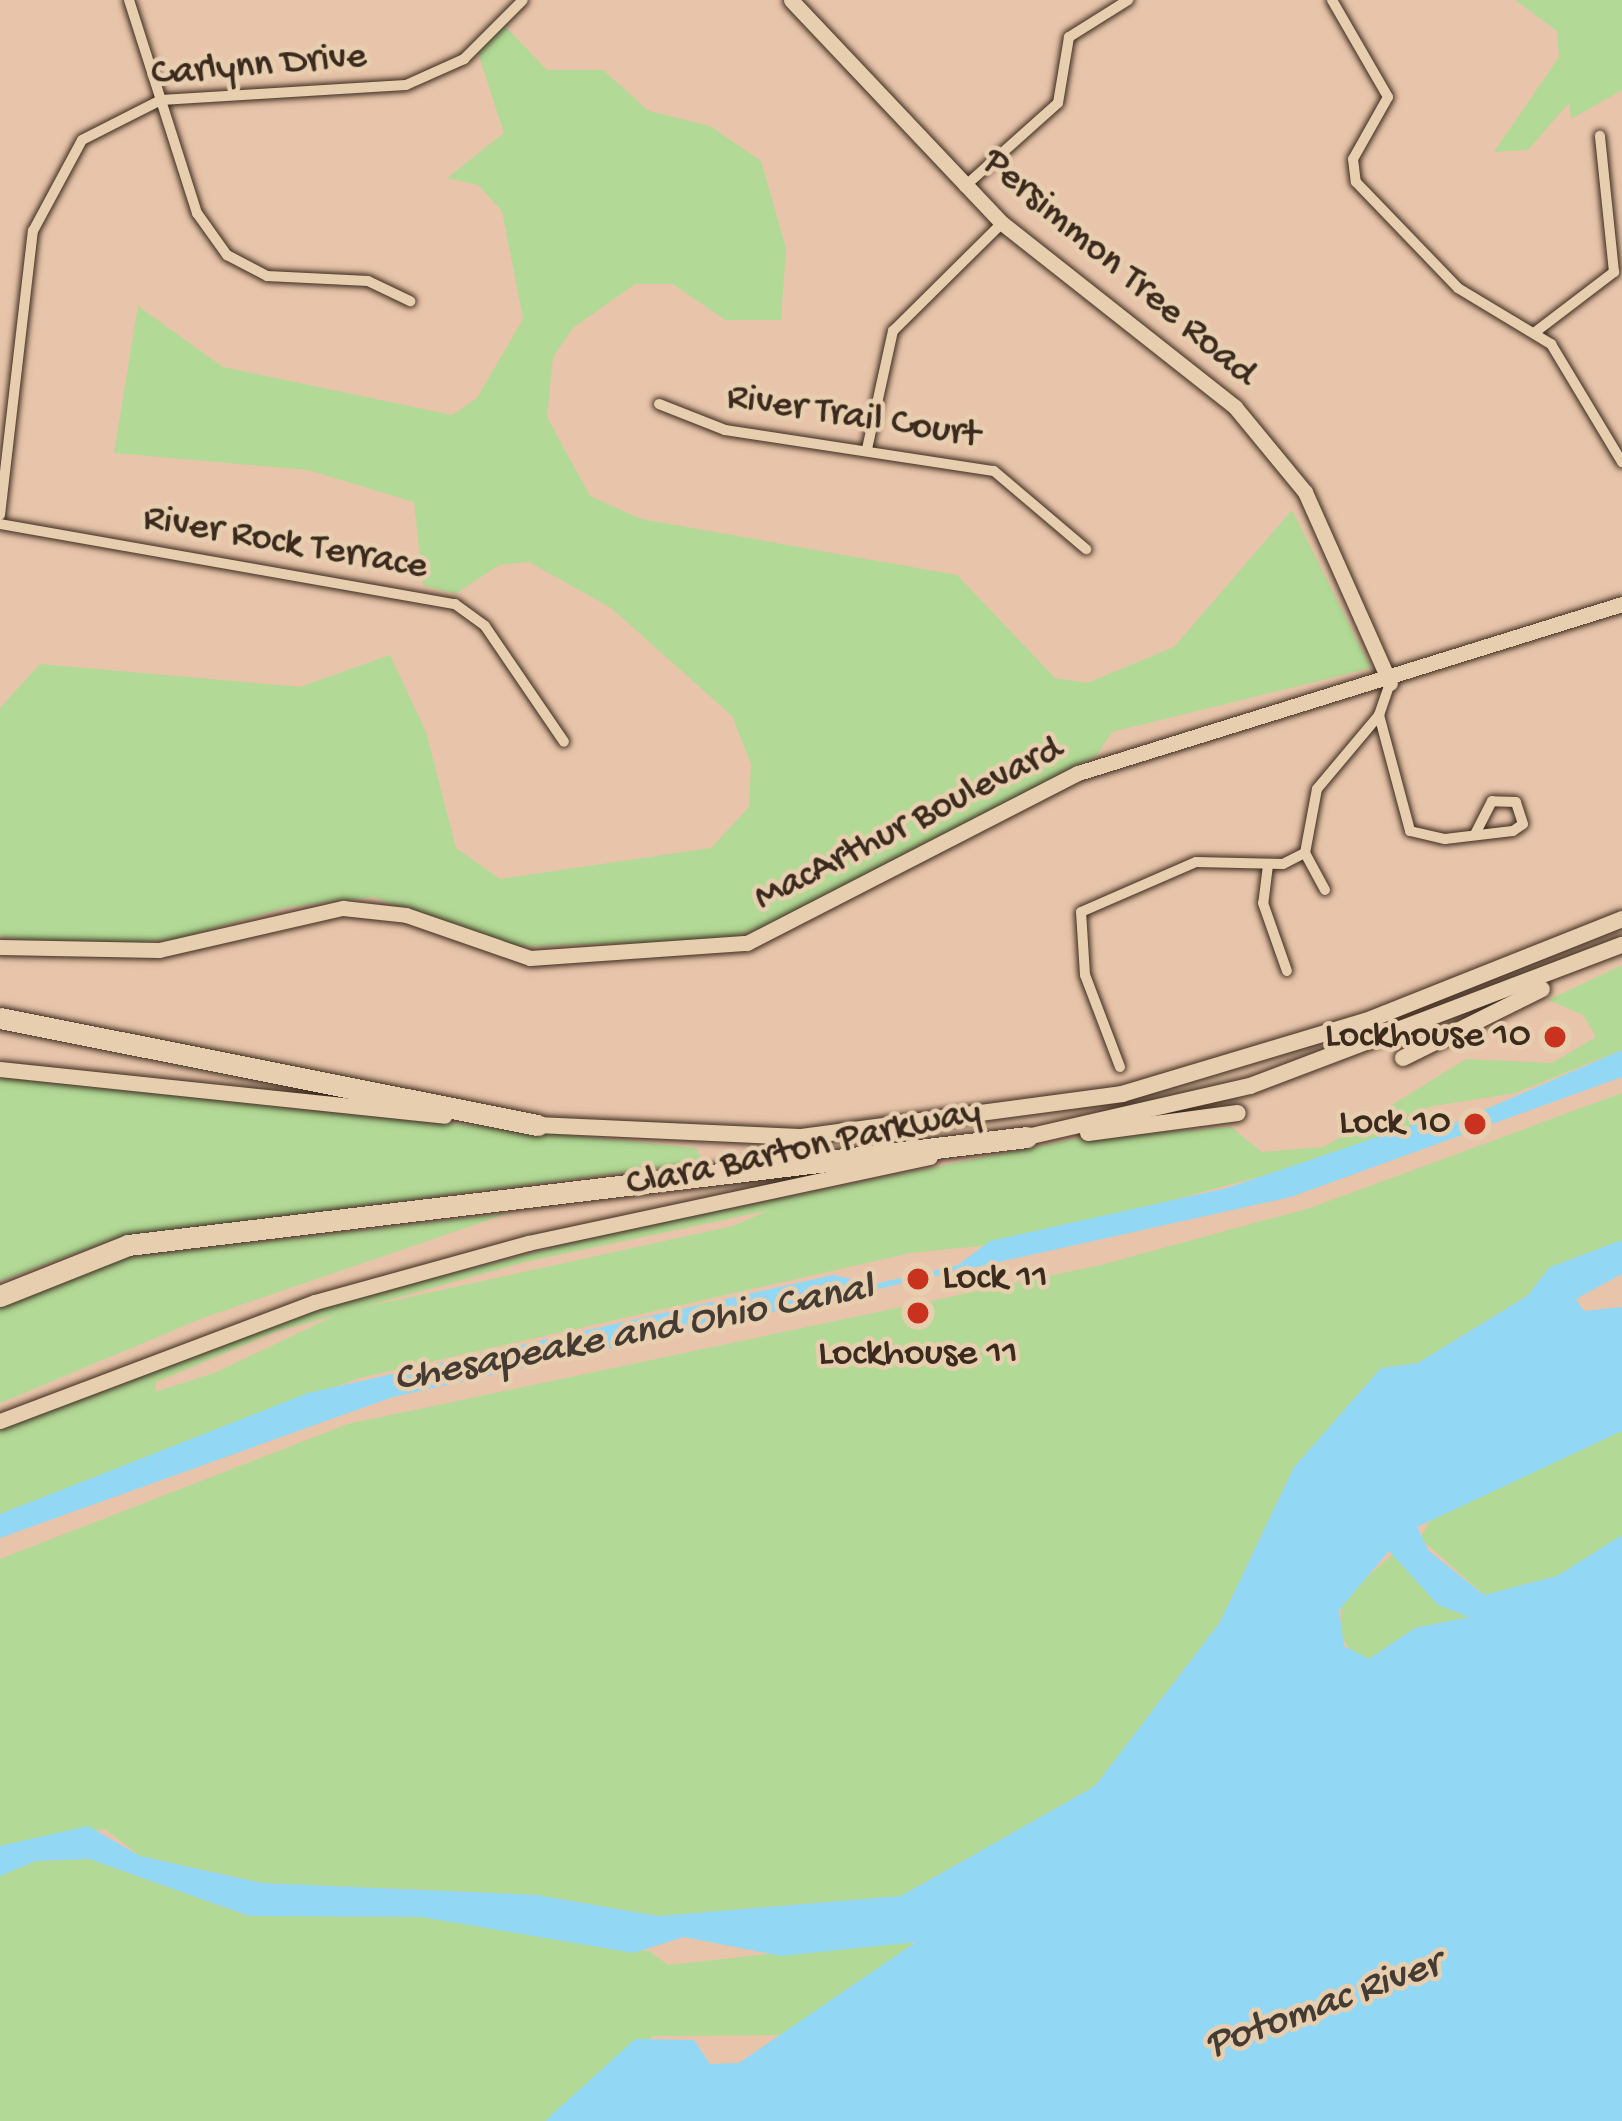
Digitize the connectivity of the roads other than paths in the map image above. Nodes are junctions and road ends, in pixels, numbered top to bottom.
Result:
1 (129, 0) edge
2 (523, 0) edge
3 (791, 0) edge
4 (1128, 0) edge
5 (1332, 0) edge
6 (161, 100) junction
7 (1600, 136) dead end
8 (964, 187) junction
9 (1002, 223) junction
10 (410, 302) dead end
11 (1534, 333) junction
12 (659, 404) dead end
13 (867, 449) junction
14 (1622, 462) edge
15 (0, 520) edge
16 (1086, 550) dead end
17 (1622, 604) edge
18 (1390, 683) junction
19 (1379, 715) junction
20 (564, 742) dead end
21 (1476, 833) junction
22 (1305, 854) junction
23 (1268, 865) junction
24 (1325, 890) dead end
25 (1622, 919) edge
26 (0, 946) edge
27 (1622, 947) edge
28 (1287, 970) dead end
29 (0, 1018) edge
30 (1403, 1058) dead end
31 (1120, 1067) dead end
32 (0, 1069) edge
33 (1238, 1113) dead end
34 (537, 1125) junction
35 (1027, 1137) junction
36 (0, 1296) edge
37 (0, 1420) edge

1 - 6 street
2 - 6 street, Carlynn Drive
3 - 8 main road, Persimmon Tree Road
4 - 8 street
5 - 11 street
6 - 10 street
6 - 15 street, Carlynn Drive
7 - 11 street
8 - 9 main road, Persimmon Tree Road
9 - 13 street
9 - 18 main road, Persimmon Tree Road
11 - 14 street
12 - 13 street, River Trail Court
13 - 16 street, River Trail Court
15 - 20 street, River Rock Terrace
17 - 18 main road, MacArthur Boulevard
18 - 19 street
18 - 26 main road, MacArthur Boulevard
19 - 21 street
19 - 22 street
21 - 21 street
22 - 23 street
22 - 24 street
23 - 28 street
23 - 31 street
25 - 34 main road, Clara Barton Parkway
27 - 30 main road
27 - 35 main road, Clara Barton Parkway
29 - 34 highway
32 - 34 main road, Clara Barton Parkway
33 - 35 main road
35 - 36 highway
35 - 37 main road, Clara Barton Parkway

